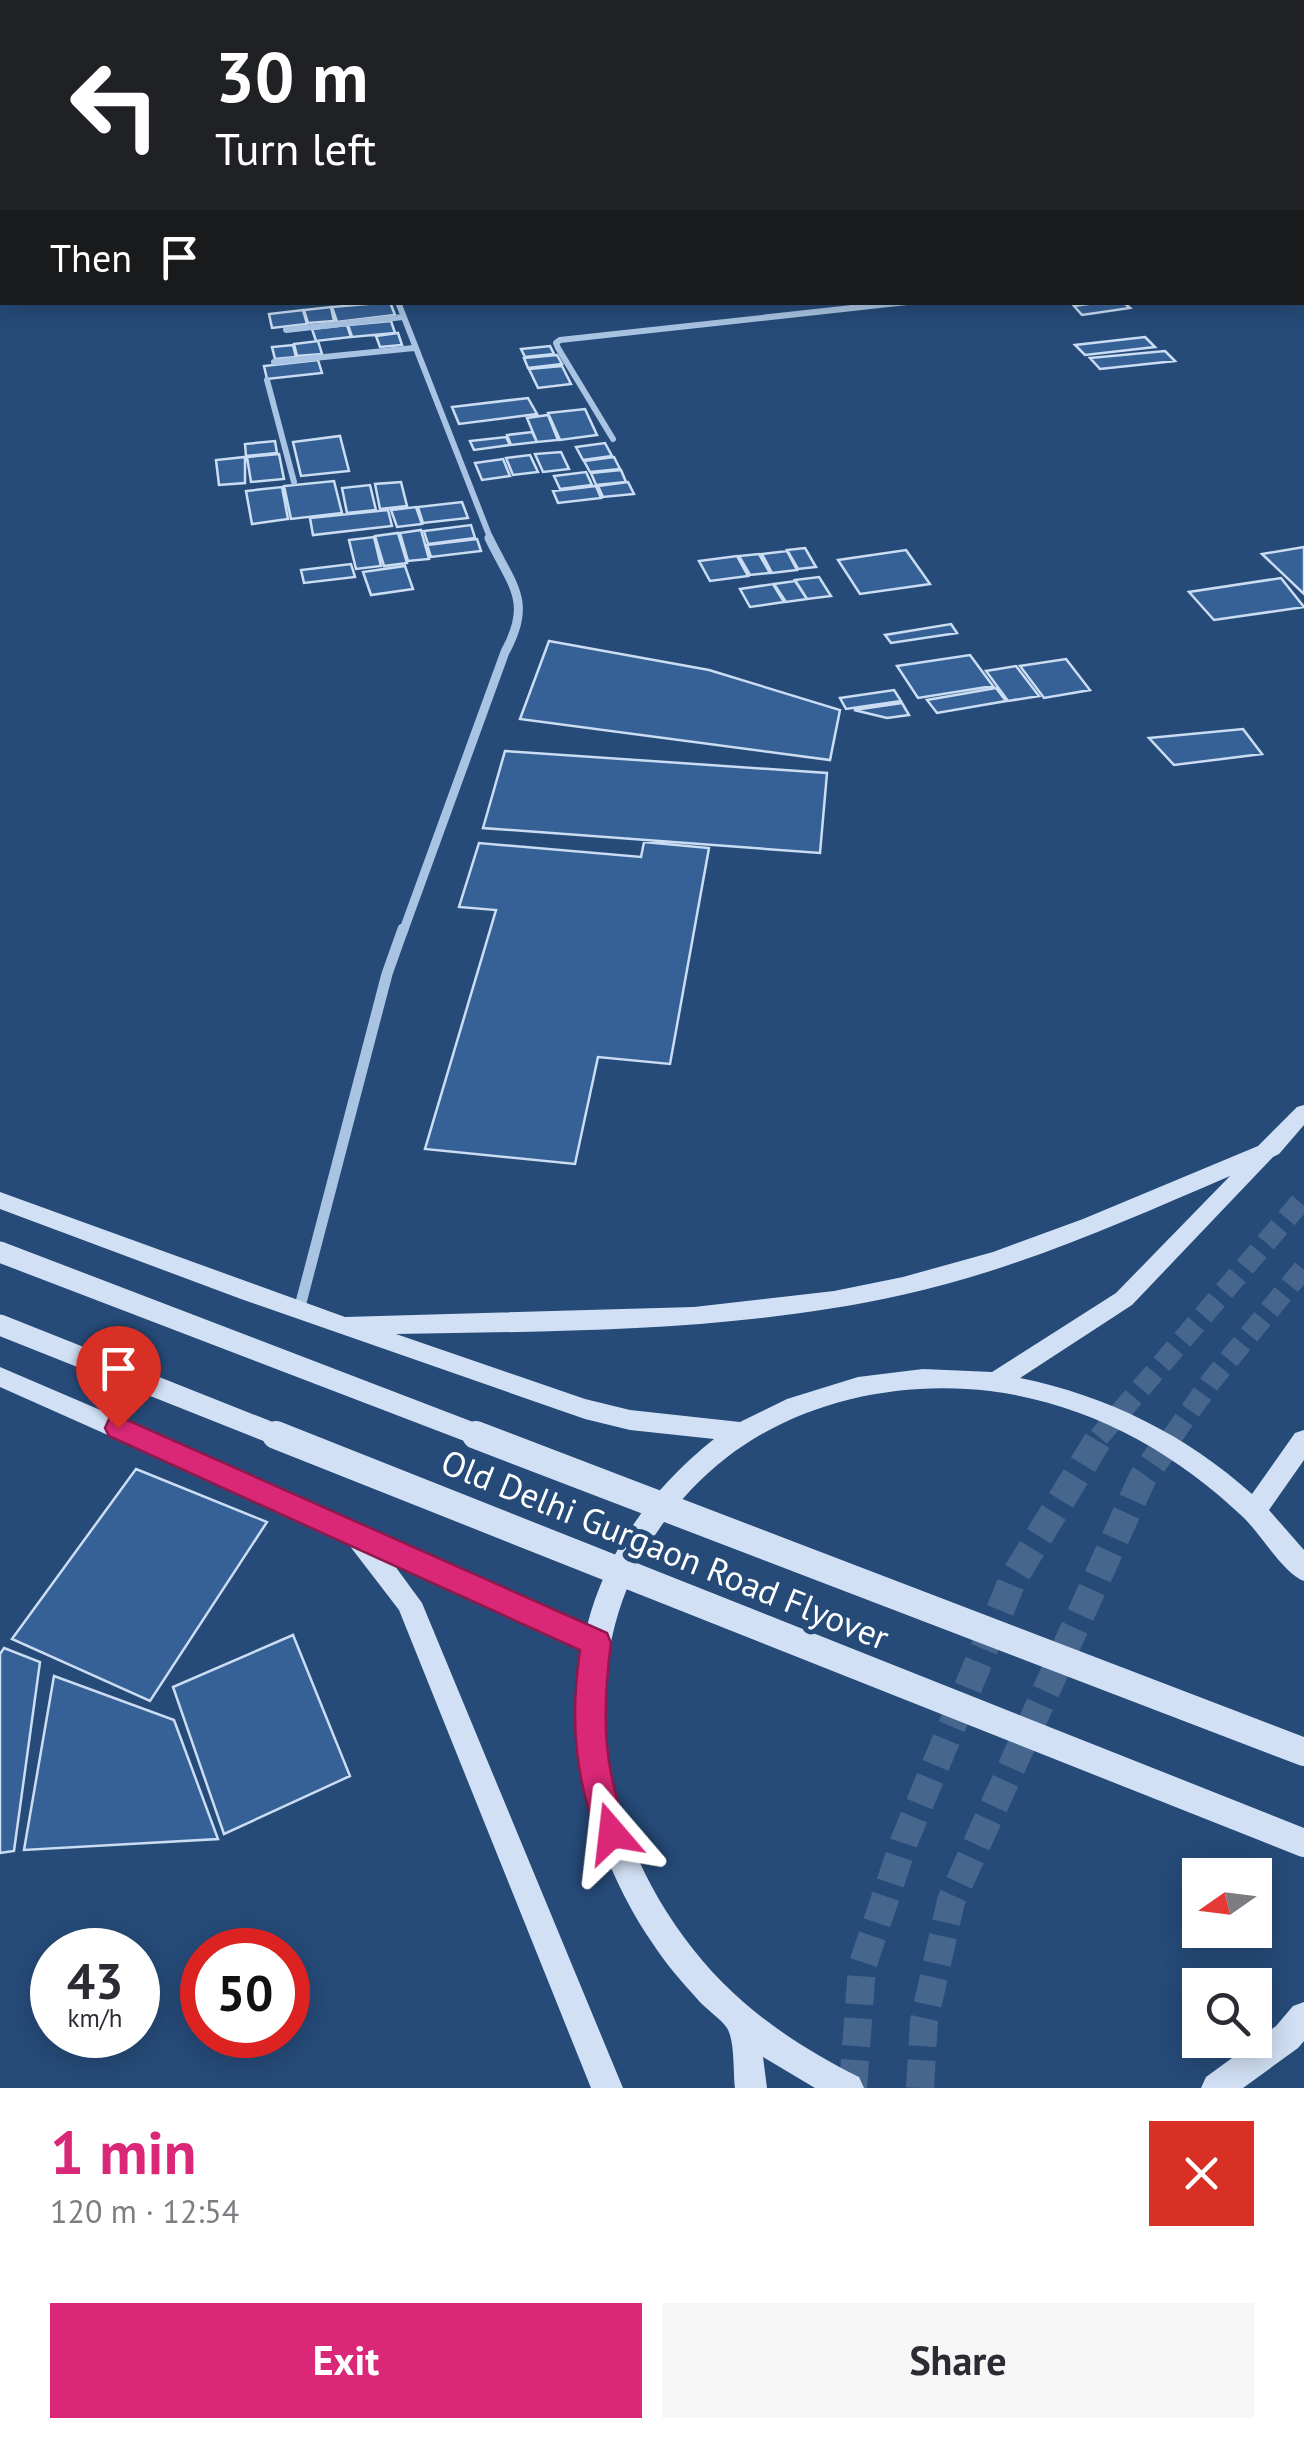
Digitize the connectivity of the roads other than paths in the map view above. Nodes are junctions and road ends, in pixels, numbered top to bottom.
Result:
1 (399, 305) edge
2 (881, 305) edge
3 (403, 317) junction
4 (286, 330) dead end
5 (414, 348) junction
6 (274, 362) dead end
7 (267, 380) dead end
8 (613, 439) dead end
9 (294, 482) dead end
10 (1304, 1112) edge
11 (1272, 1149) junction
12 (0, 1200) edge
13 (0, 1252) edge
14 (299, 1310) junction
15 (0, 1325) edge
16 (343, 1326) junction
17 (0, 1377) edge
18 (994, 1383) junction
19 (739, 1432) junction
20 (1304, 1440) edge
21 (1254, 1512) junction
22 (353, 1532) junction
23 (1304, 1570) edge
24 (596, 1643) junction
25 (1304, 1752) edge
26 (1304, 1843) edge
27 (1304, 2017) edge
28 (743, 2024) junction
29 (607, 2088) edge
30 (751, 2088) edge
31 (848, 2088) edge
32 (1217, 2088) edge

1 - 3 street
2 - 8 street
3 - 4 street
3 - 5 street
5 - 6 street
5 - 14 street
7 - 9 street
10 - 11 main road
11 - 16 main road
11 - 18 main road
12 - 14 main road
13 - 25 main road, Old Delhi Gurgaon Road Flyover, bridge
14 - 16 main road
15 - 26 main road, Old Delhi Gurgaon Road Flyover, bridge
16 - 19 main road
17 - 22 main road
18 - 19 main road
18 - 21 main road
19 - 24 main road
20 - 21 main road
21 - 23 main road
22 - 24 main road
22 - 29 main road
24 - 28 main road
27 - 32 main road
28 - 30 main road
28 - 31 main road

